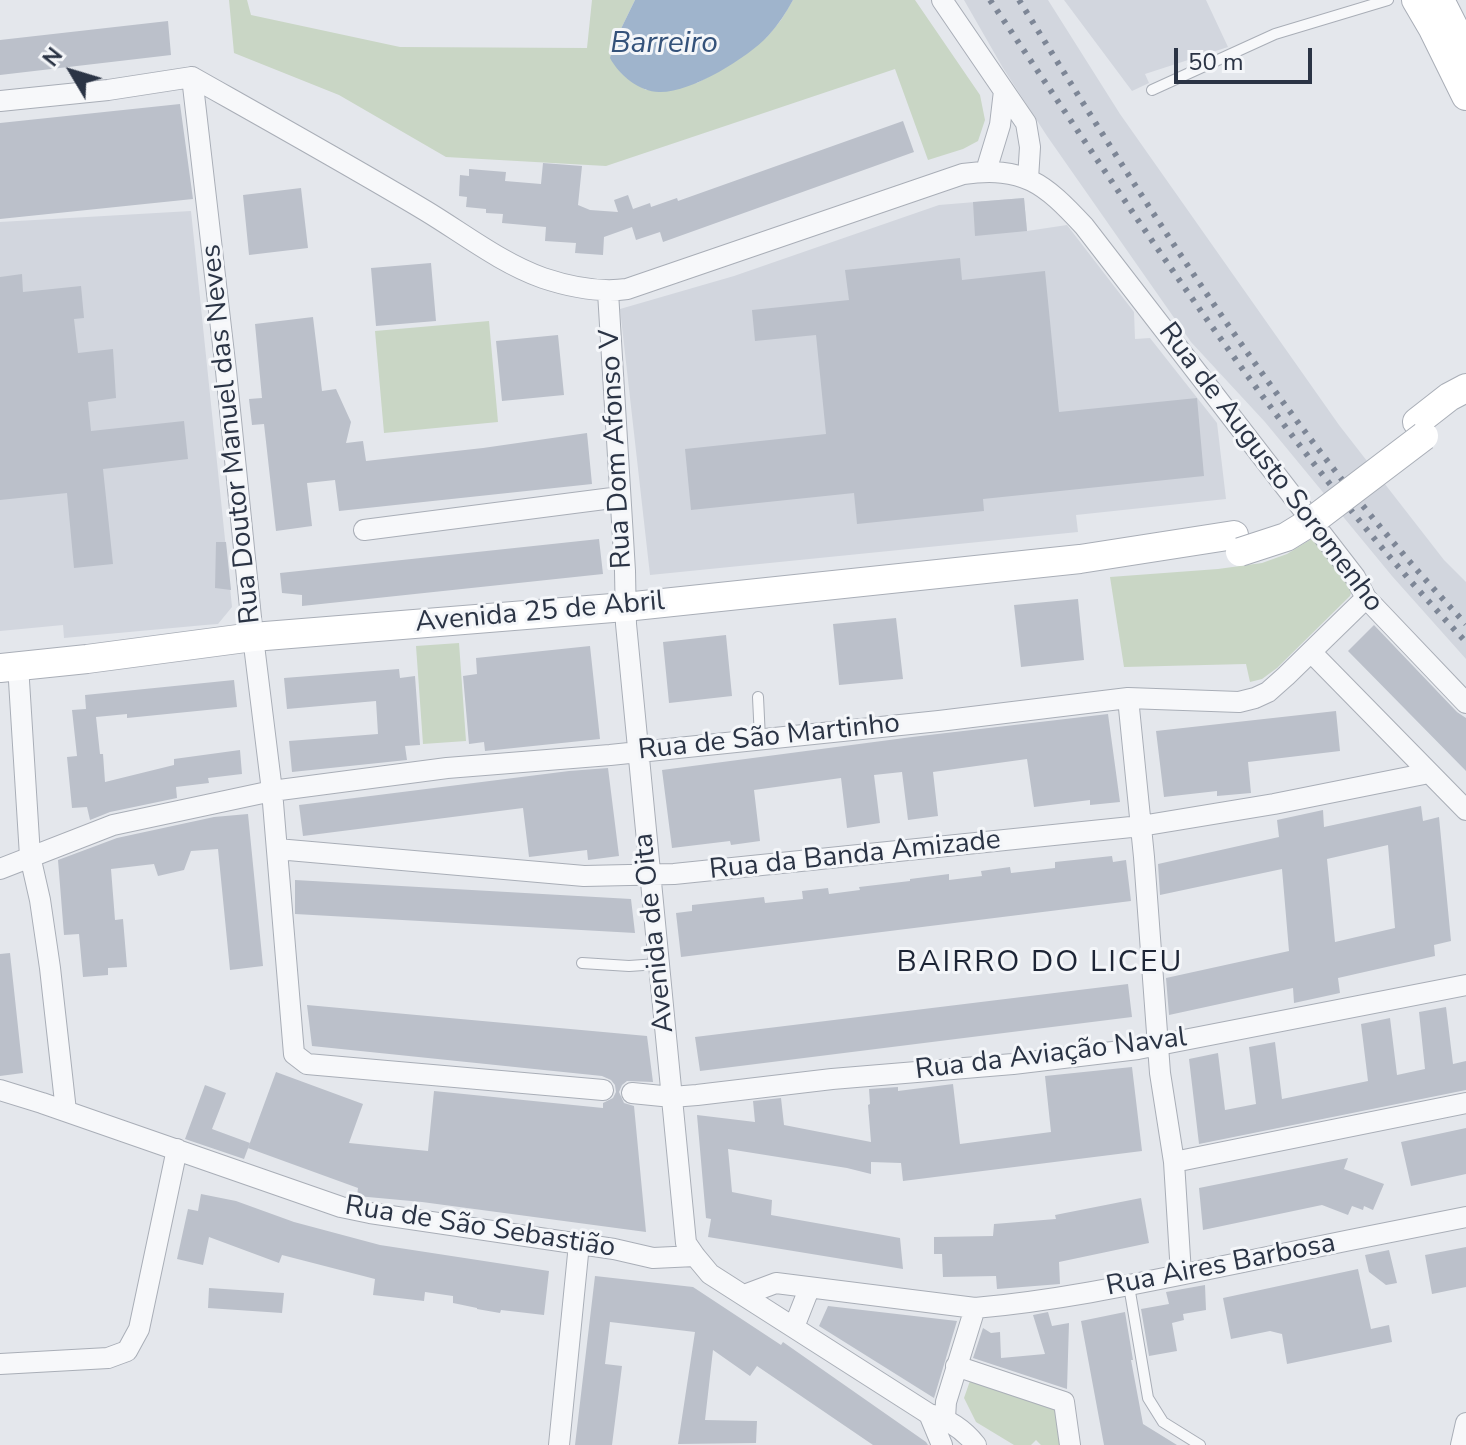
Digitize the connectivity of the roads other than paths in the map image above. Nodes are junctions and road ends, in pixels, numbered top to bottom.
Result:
1 (942, 0) edge
2 (1388, 0) edge
3 (1416, 0) edge
4 (1440, 0) edge
5 (1466, 51) edge
6 (192, 77) junction
7 (1152, 90) dead end
8 (1004, 91) junction
9 (1466, 96) edge
10 (0, 101) edge
11 (986, 171) junction
12 (1028, 179) junction
13 (608, 292) junction
14 (1462, 394) edge
15 (620, 497) junction
16 (364, 530) dead end
17 (1366, 598) junction
18 (625, 607) junction
19 (253, 637) junction
20 (1311, 652) junction
21 (9, 666) edge
22 (758, 697) dead end
23 (1128, 698) junction
24 (1466, 703) edge
25 (760, 739) junction
26 (637, 752) junction
27 (1429, 773) junction
28 (272, 791) junction
29 (1466, 810) edge
30 (1141, 826) junction
31 (277, 849) junction
32 (30, 856) junction
33 (0, 869) edge
34 (650, 875) junction
35 (582, 963) dead end
36 (658, 964) junction
37 (1466, 985) edge
38 (1159, 1046) junction
39 (0, 1090) edge
40 (603, 1090) dead end
41 (632, 1093) dead end
42 (672, 1097) junction
43 (1466, 1103) edge
44 (66, 1111) junction
45 (177, 1149) junction
46 (1174, 1162) junction
47 (1466, 1217) edge
48 (579, 1244) junction
49 (695, 1256) junction
50 (1181, 1274) junction
51 (1129, 1286) junction
52 (809, 1289) junction
53 (744, 1295) junction
54 (975, 1308) junction
55 (794, 1327) junction
56 (0, 1364) edge
57 (956, 1366) junction
58 (937, 1416) junction
59 (1466, 1423) edge
60 (559, 1445) edge
61 (942, 1445) edge
62 (976, 1445) edge
63 (1070, 1445) edge
64 (1200, 1445) edge
65 (1461, 1445) edge

1 - 8 street
2 - 7 lane
3 - 9 street
4 - 5 street
6 - 10 street
6 - 13 street
6 - 19 street, Rua Doutor Manuel das Neves
8 - 11 street
8 - 12 street
11 - 12 street
11 - 13 street
12 - 17 street, Rua de Augusto Soromenho
13 - 15 street, Rua Dom Afonso V
14 - 18 street, Avenida 25 de Abril
15 - 16 street
15 - 18 street, Rua Dom Afonso V
17 - 20 street, Rua de São Martinho
17 - 24 street, Rua de Augusto Soromenho
18 - 19 street, Avenida 25 de Abril
18 - 26 street, Avenida de Oita
19 - 21 street, Avenida 25 de Abril
19 - 28 street, Rua Doutor Manuel das Neves
20 - 23 street, Rua de São Martinho
20 - 27 street
21 - 32 street
22 - 25 lane
23 - 25 street, Rua de São Martinho
23 - 30 street
25 - 26 street, Rua de São Martinho
26 - 28 street, Rua de São Martinho
26 - 34 street, Avenida de Oita
27 - 29 street
27 - 30 street, Rua da Banda Amizade
28 - 31 street, Rua Doutor Manuel das Neves
28 - 32 street, Rua de São Martinho
30 - 34 street, Rua da Banda Amizade
30 - 38 street
31 - 34 street, Rua da Banda Amizade
31 - 40 street, Rua Doutor Manuel das Neves
32 - 33 street, Rua de São Martinho
32 - 44 street
34 - 36 street, Avenida de Oita
35 - 36 lane
36 - 42 street, Avenida de Oita
37 - 38 street, Rua da Aviação Naval
38 - 42 street, Rua da Aviação Naval
38 - 46 street
39 - 44 street, Rua de São Sebastião
41 - 42 street, Rua da Aviação Naval
42 - 49 street, Avenida de Oita
43 - 46 street
44 - 45 street, Rua de São Sebastião
45 - 48 street, Rua de São Sebastião
45 - 56 street
46 - 50 street
47 - 50 street, Rua Aires Barbosa
48 - 49 street, Rua de São Sebastião
48 - 60 street
49 - 53 street
50 - 51 street, Rua Aires Barbosa
51 - 54 street, Rua Aires Barbosa
51 - 64 lane
52 - 53 street, Rua Aires Barbosa
52 - 54 street, Rua Aires Barbosa
52 - 55 street
53 - 55 street
54 - 57 street
55 - 58 street
57 - 58 street
57 - 63 street
58 - 61 street
58 - 62 street
59 - 65 street

